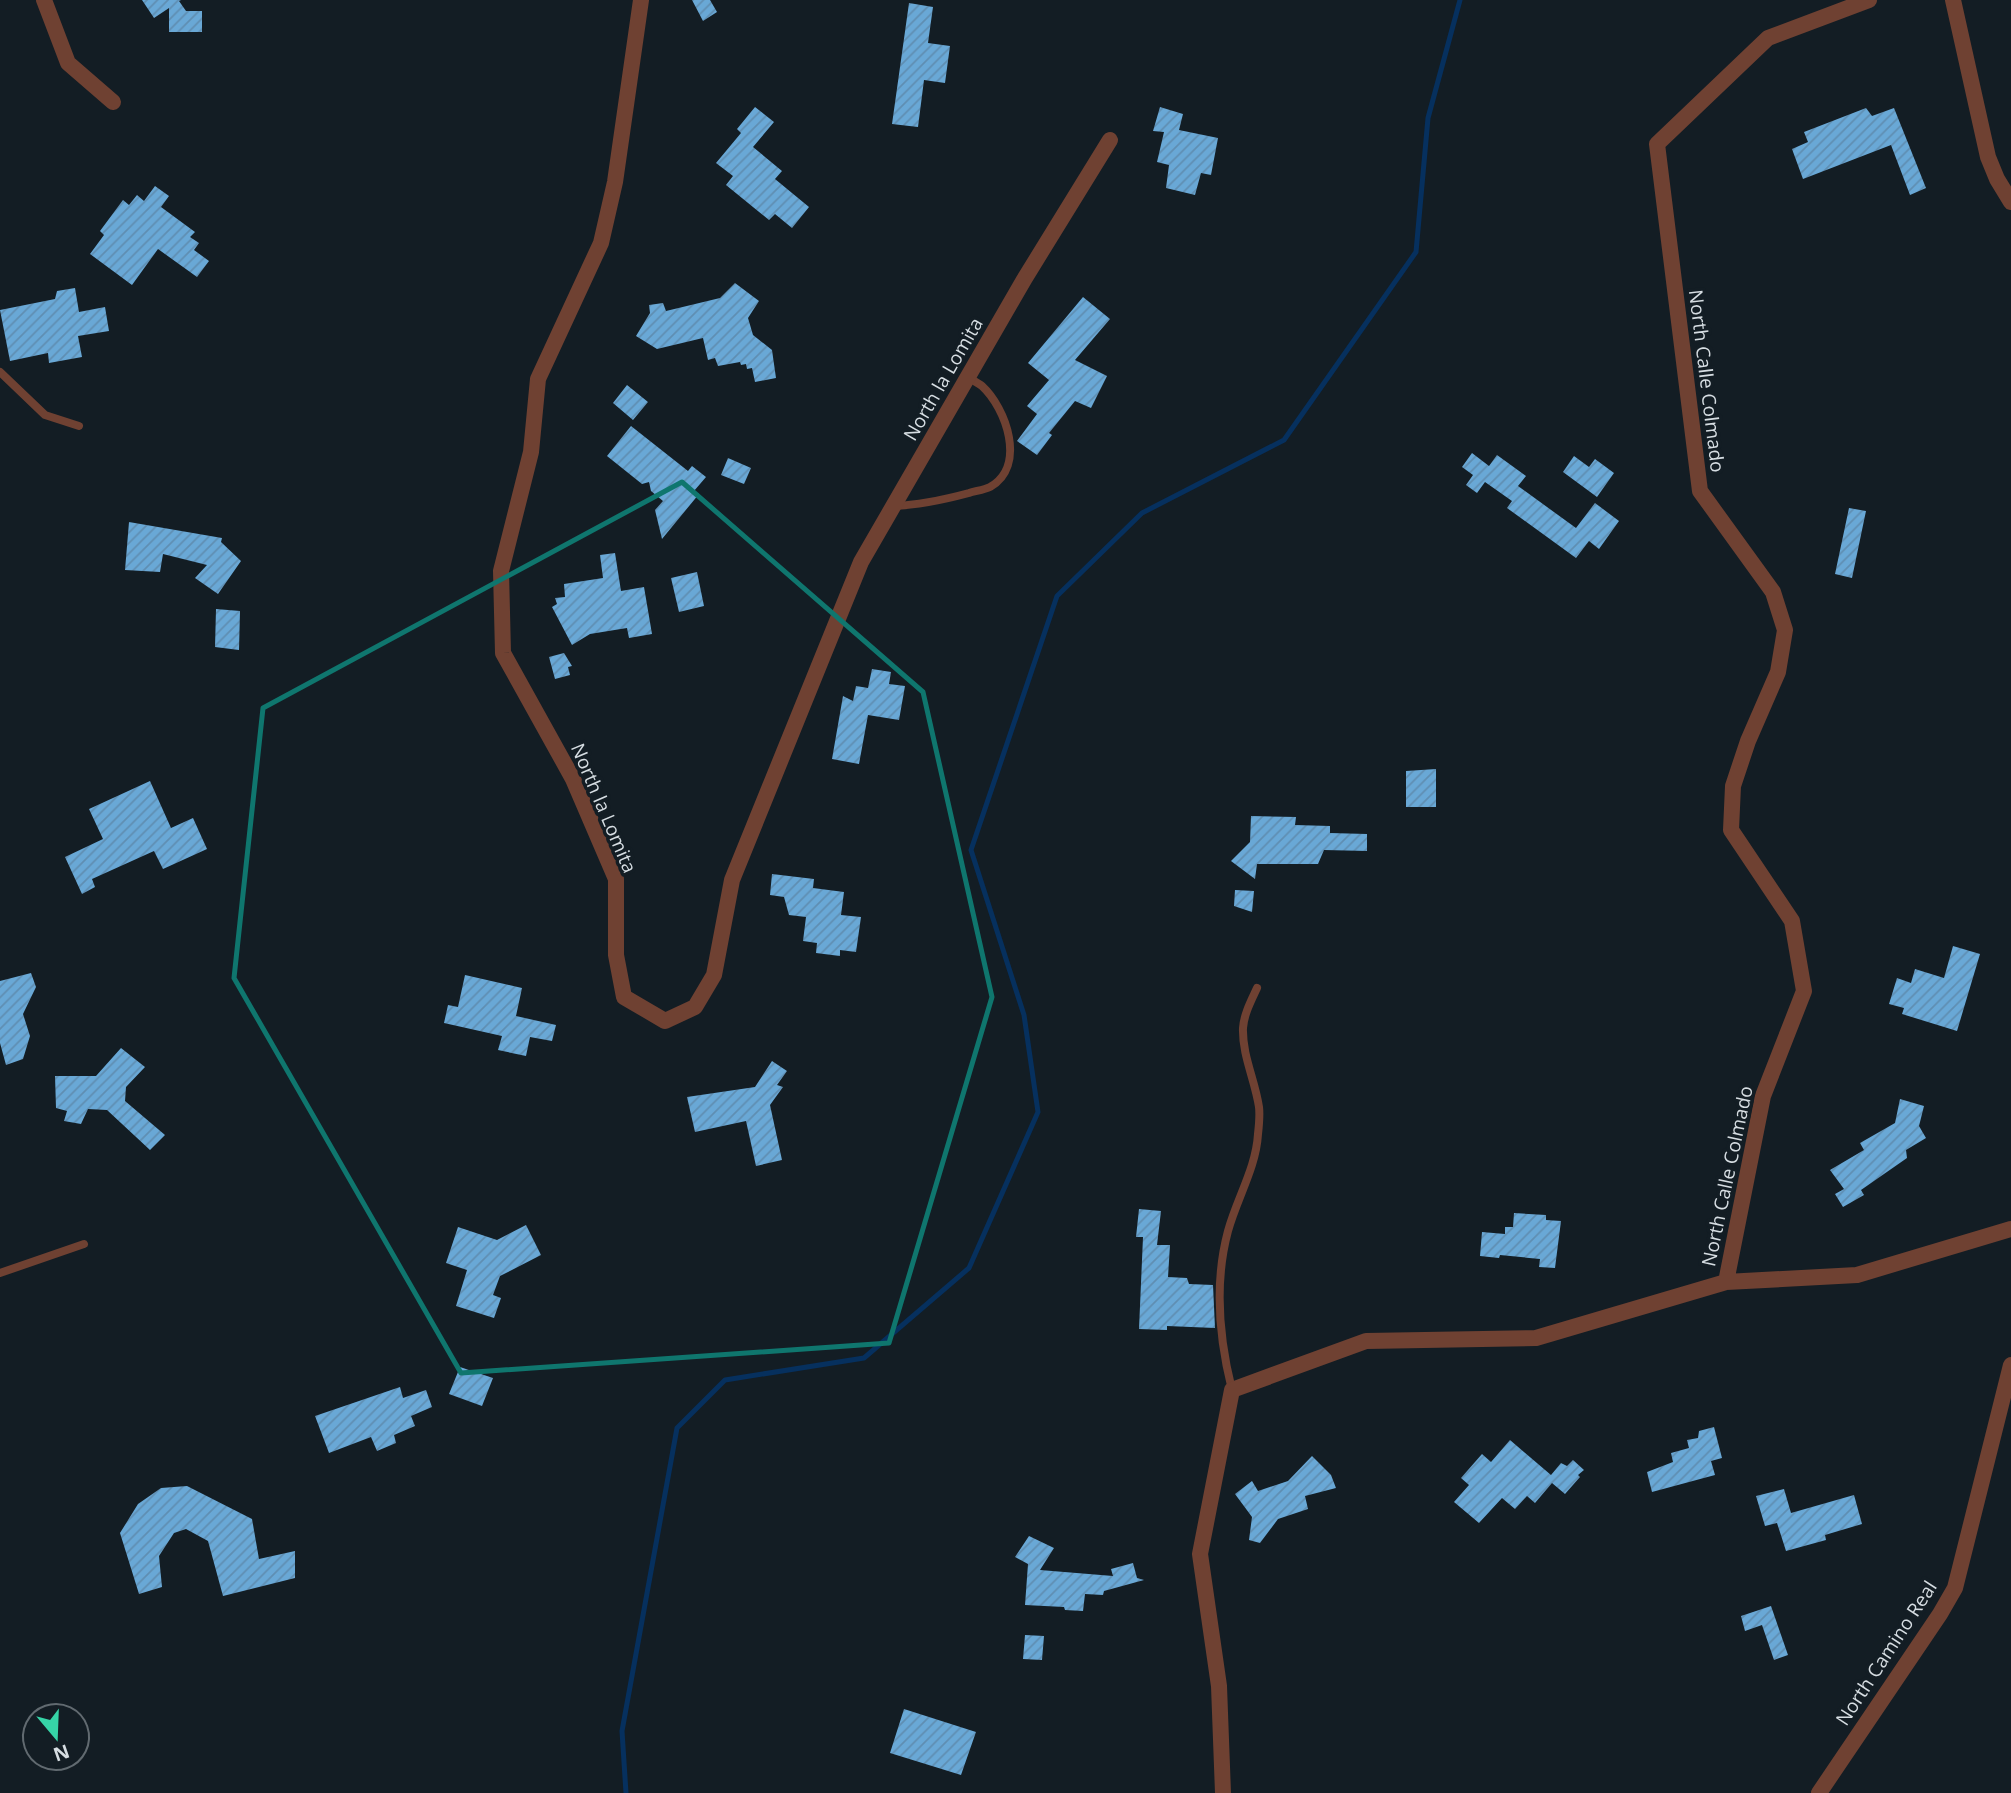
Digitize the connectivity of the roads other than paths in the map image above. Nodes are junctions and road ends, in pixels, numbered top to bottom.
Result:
1 (44, 0) edge
2 (641, 0) edge
3 (1870, 0) edge
4 (1954, 0) edge
5 (113, 102) dead end
6 (1110, 140) dead end
7 (2011, 202) edge
8 (0, 372) edge
9 (968, 377) junction
10 (79, 426) dead end
11 (894, 506) junction
12 (1257, 988) dead end
13 (2011, 1229) edge
14 (84, 1244) dead end
15 (0, 1273) edge
16 (1727, 1282) junction
17 (2011, 1365) edge
18 (1232, 1390) junction
19 (1223, 1793) edge
20 (1819, 1793) edge

1 - 5 street
2 - 11 street, North la Lomita
3 - 16 street, North Calle Colmado
4 - 7 street
6 - 9 street, North la Lomita
8 - 10 lane
9 - 11 street, North la Lomita
9 - 11 lane
12 - 18 lane
13 - 16 street
14 - 15 lane
16 - 18 street
17 - 20 street, North Camino Real
18 - 19 street

